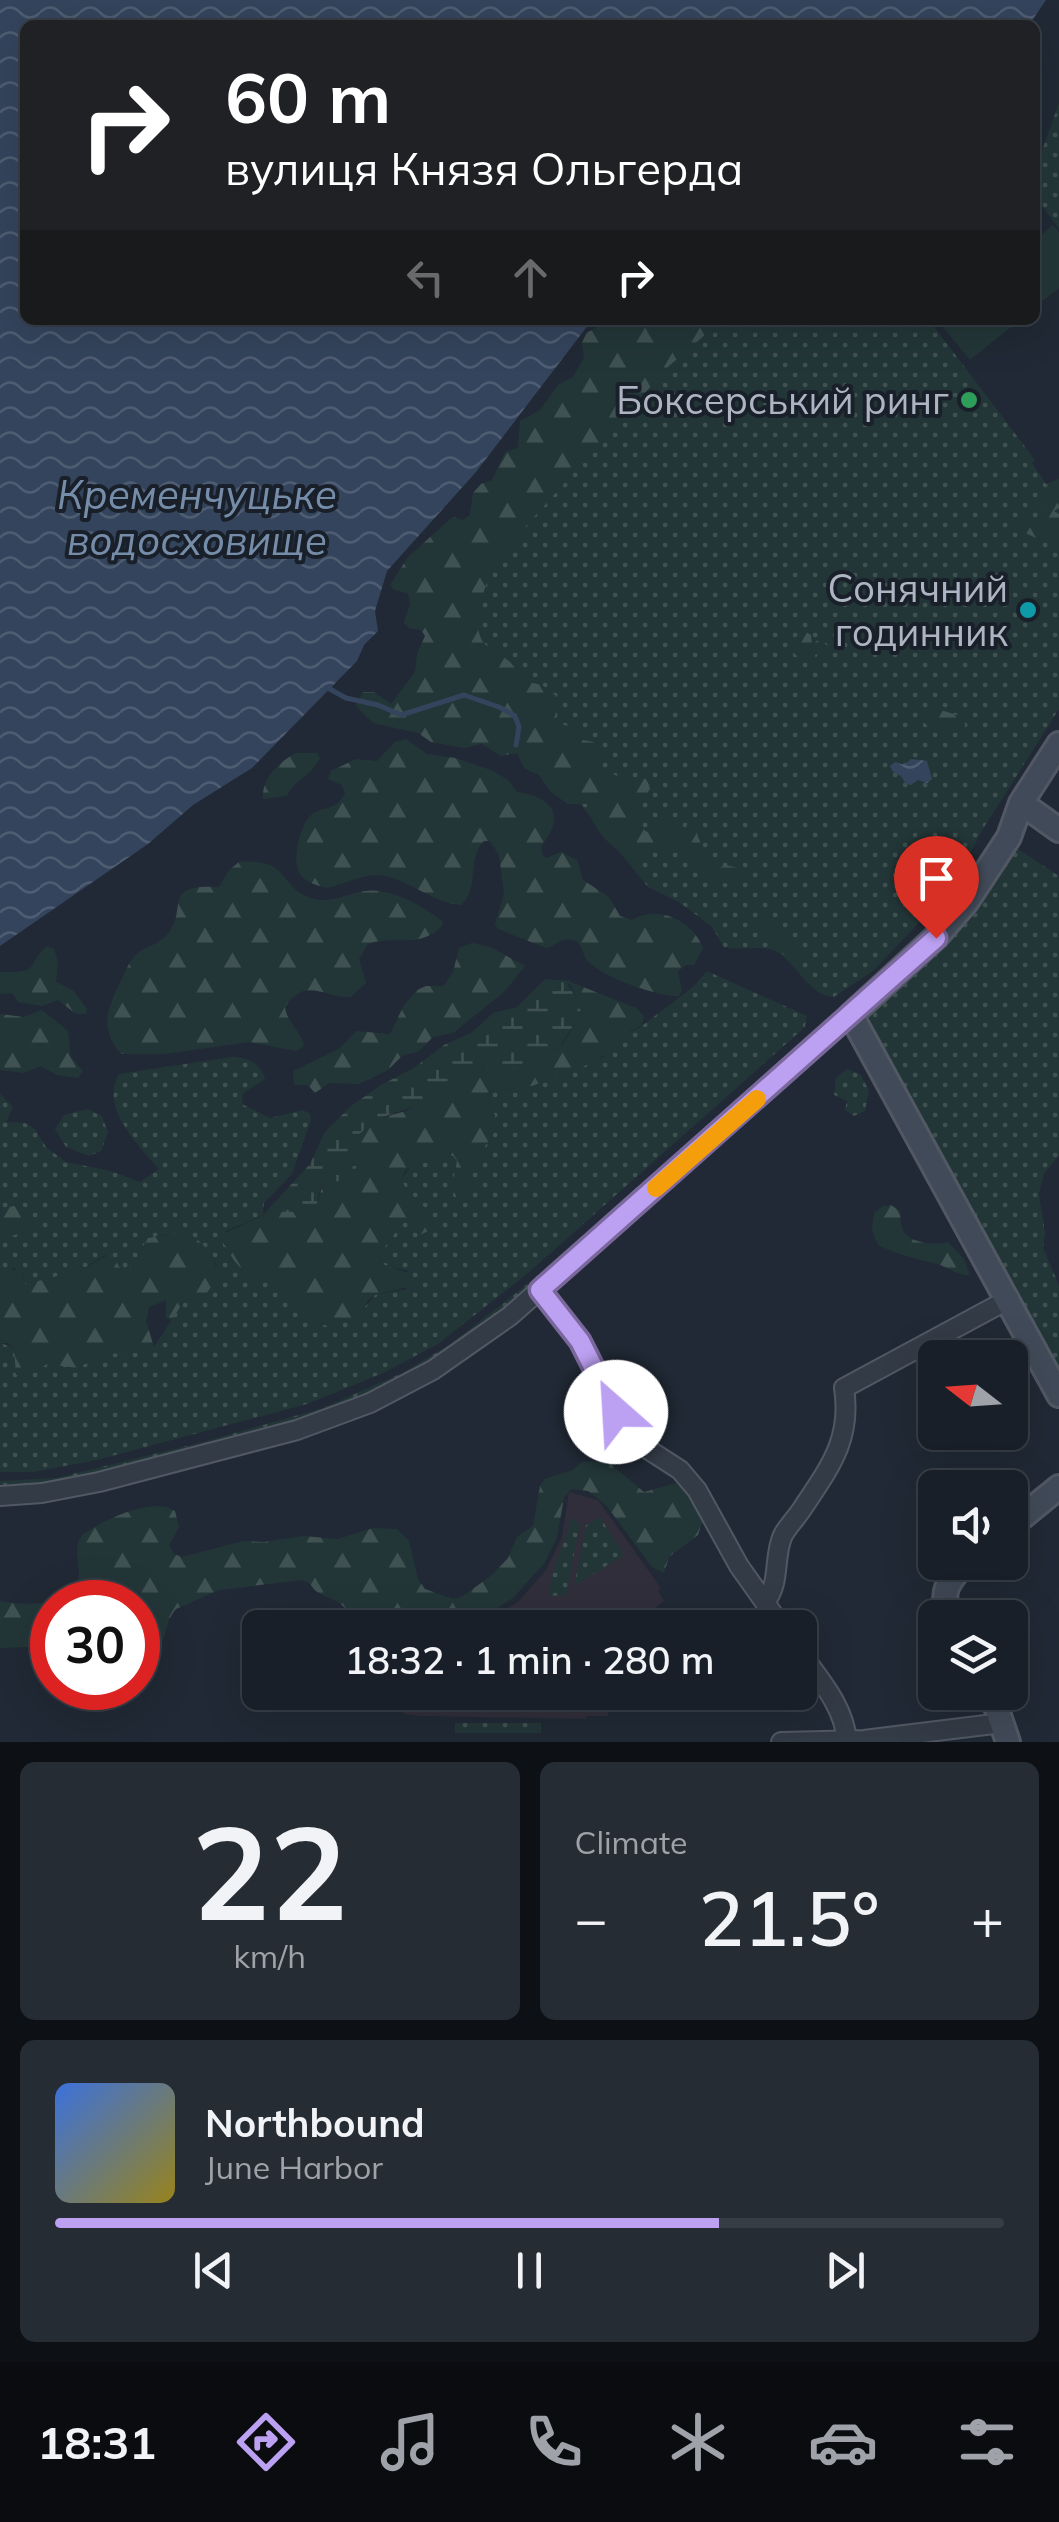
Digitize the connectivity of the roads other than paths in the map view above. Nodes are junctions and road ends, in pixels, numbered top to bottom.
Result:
1 (1059, 744) edge
2 (1021, 803) junction
3 (1059, 830) edge
4 (851, 1015) junction
5 (540, 1290) junction
6 (1009, 1299) junction
7 (1059, 1395) edge
8 (1059, 1487) edge
9 (0, 1496) edge
10 (1028, 1512) edge
11 (765, 1602) junction
12 (771, 1610) edge
13 (817, 1676) edge
14 (1005, 1732) edge
15 (846, 1741) edge
16 (781, 1742) edge

1 - 2 street
2 - 3 street
2 - 4 street
4 - 5 street
4 - 6 street
5 - 9 street
5 - 11 street
6 - 7 street
6 - 11 street
8 - 10 street
11 - 12 street
13 - 15 street
14 - 15 street
15 - 16 street

